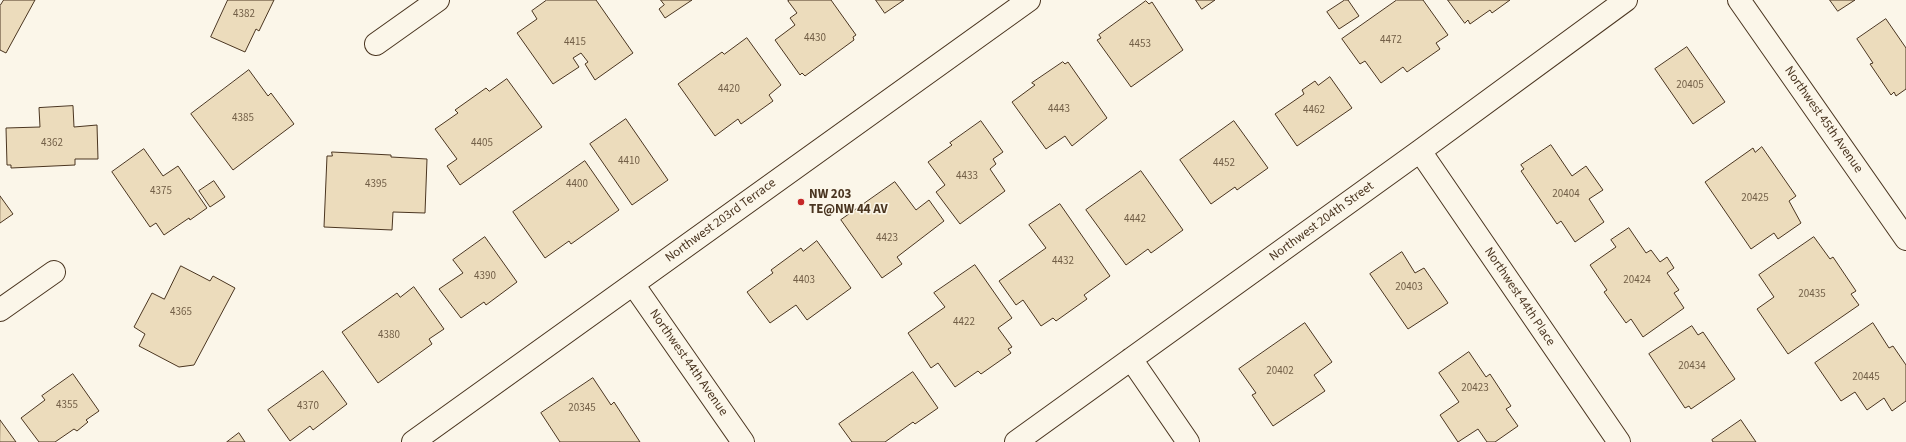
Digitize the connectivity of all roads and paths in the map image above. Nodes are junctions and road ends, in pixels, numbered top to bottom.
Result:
1 (438, 0) edge
2 (1029, 0) edge
3 (1626, 0) edge
4 (1739, 0) edge
5 (376, 44) dead end
6 (1420, 152) junction
7 (1906, 239) edge
8 (54, 272) dead end
9 (633, 284) junction
10 (0, 310) edge
11 (1131, 359) junction
12 (412, 442) edge
13 (743, 442) edge
14 (1016, 442) edge
15 (1188, 442) edge
16 (1619, 442) edge

1 - 5 street
2 - 9 street, Northwest 203rd Terrace
3 - 6 street, Northwest 204th Street
4 - 7 street, Northwest 45th Avenue
6 - 11 street, Northwest 204th Street
6 - 16 street, Northwest 44th Place
8 - 10 street
9 - 12 street, Northwest 203rd Terrace
9 - 13 street, Northwest 44th Avenue
11 - 14 street, Northwest 204th Street
11 - 15 street

